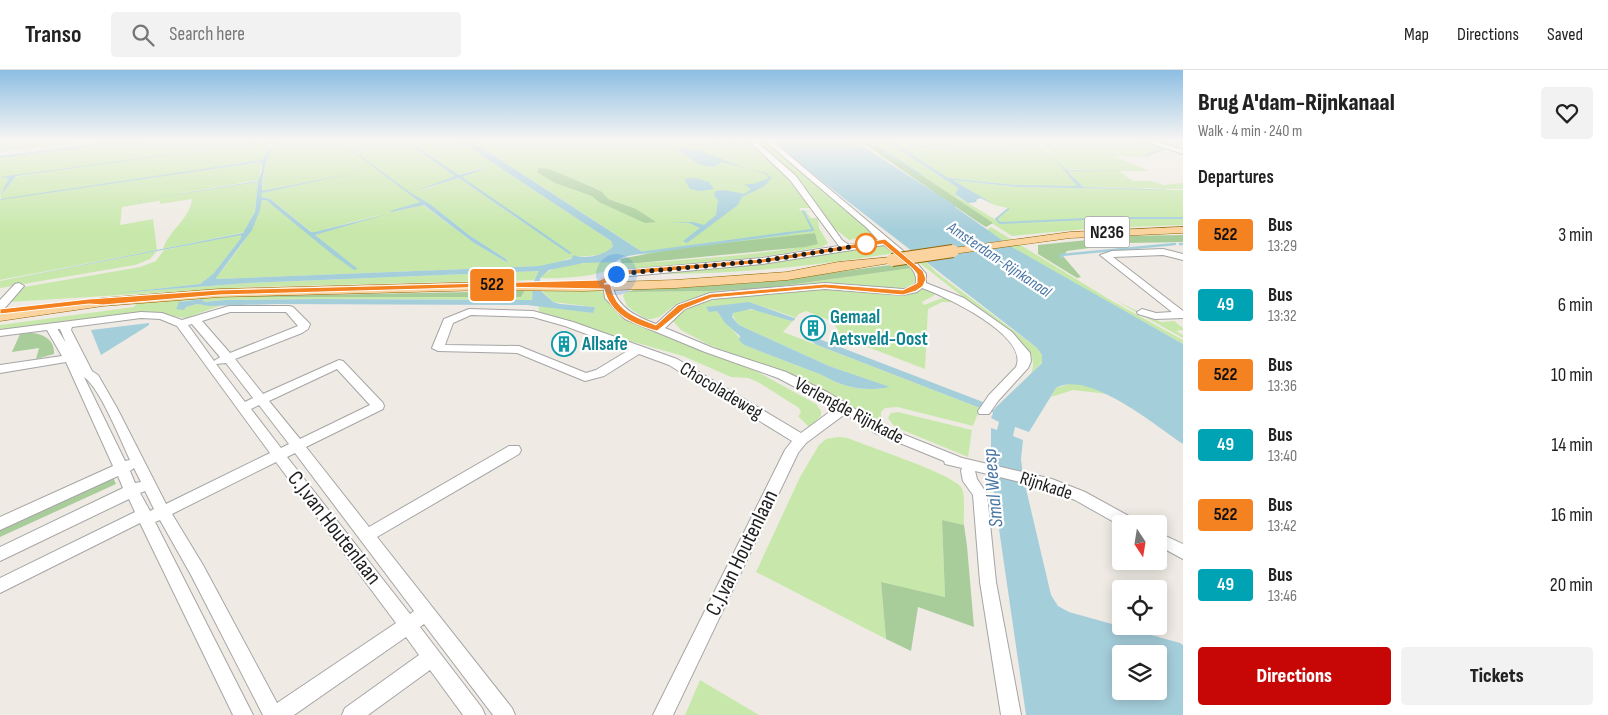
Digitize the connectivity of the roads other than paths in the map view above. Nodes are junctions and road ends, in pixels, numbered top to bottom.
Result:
1 (784, 170) edge
2 (803, 170) edge
3 (1183, 230) edge
4 (885, 242) junction
5 (845, 246) junction
6 (1183, 257) edge
7 (605, 284) junction
8 (629, 284) junction
9 (920, 284) junction
10 (0, 289) edge
11 (103, 302) junction
12 (0, 307) edge
13 (0, 311) edge
14 (1142, 312) dead end
15 (1183, 315) edge
16 (0, 316) edge
17 (188, 322) junction
18 (61, 324) junction
19 (659, 327) junction
20 (0, 333) edge
21 (638, 349) junction
22 (73, 356) junction
23 (228, 358) junction
24 (211, 364) junction
25 (0, 369) edge
26 (260, 400) junction
27 (986, 406) dead end
28 (242, 408) junction
29 (841, 411) junction
30 (801, 440) junction
31 (297, 445) junction
32 (514, 450) dead end
33 (277, 455) junction
34 (138, 461) junction
35 (962, 466) junction
36 (122, 468) junction
37 (148, 482) junction
38 (132, 491) junction
39 (162, 512) junction
40 (1115, 515) edge
41 (145, 518) junction
42 (0, 524) edge
43 (366, 536) junction
44 (178, 537) junction
45 (1168, 544) edge
46 (160, 546) junction
47 (1183, 552) edge
48 (0, 554) edge
49 (197, 570) junction
50 (177, 581) junction
51 (0, 586) edge
52 (426, 612) junction
53 (218, 614) junction
54 (199, 625) junction
55 (408, 625) junction
56 (432, 657) junction
57 (243, 715) edge
58 (272, 715) edge
59 (277, 715) edge
60 (352, 715) edge
61 (475, 715) edge
62 (505, 715) edge
63 (663, 715) edge
64 (1011, 715) edge

1 - 5 street
2 - 4 street
3 - 8 main road, N236, bridge
4 - 5 street
4 - 9 street
5 - 7 street
6 - 15 street
7 - 8 main road, N236
7 - 11 main road, N236
7 - 19 street, Verlengde Rijnkade
8 - 19 street, Verlengde Rijnkade
9 - 19 street
9 - 27 street
10 - 12 street
11 - 13 main road, N236
11 - 16 main road, N236
14 - 15 street
17 - 18 street, C.J.van Houtenlaan
17 - 23 street, C.J.van Houtenlaan
17 - 23 street
17 - 24 street, C.J.van Houtenlaan
18 - 20 street, C.J.van Houtenlaan
18 - 22 street
19 - 29 street, Verlengde Rijnkade
21 - 21 street, Chocoladeweg
21 - 30 street, Chocoladeweg
22 - 25 street
22 - 34 street
22 - 36 street
23 - 24 street
23 - 26 street, C.J.van Houtenlaan
24 - 28 street, C.J.van Houtenlaan
26 - 28 street, C.J.van Houtenlaan
26 - 31 street, C.J.van Houtenlaan
26 - 31 street, C.J.van Houtenlaan
28 - 33 street, C.J.van Houtenlaan
29 - 30 street, C.J.van Houtenlaan
29 - 35 street, Verlengde Rijnkade
30 - 63 street, C.J.van Houtenlaan
31 - 33 street, C.J.van Houtenlaan
31 - 43 street, C.J.van Houtenlaan
32 - 43 street, C.J.van Houtenlaan
33 - 39 street, C.J.van Houtenlaan
33 - 55 street, C.J.van Houtenlaan
34 - 36 street
34 - 37 street
35 - 40 street, Rijnkade
35 - 64 street
36 - 38 street
36 - 42 street
37 - 38 street
37 - 39 street
38 - 41 street
38 - 48 street
39 - 41 street, C.J.van Houtenlaan
39 - 44 street
41 - 46 street
41 - 51 street, C.J.van Houtenlaan
43 - 52 street, C.J.van Houtenlaan
44 - 46 street
44 - 49 street
45 - 47 street
46 - 50 street
49 - 50 street
49 - 53 street
50 - 54 street
52 - 55 street
52 - 62 street, C.J.van Houtenlaan
53 - 54 street
53 - 58 street
54 - 57 street
55 - 56 street, C.J.van Houtenlaan
55 - 59 street
56 - 60 street
56 - 61 street, C.J.van Houtenlaan

